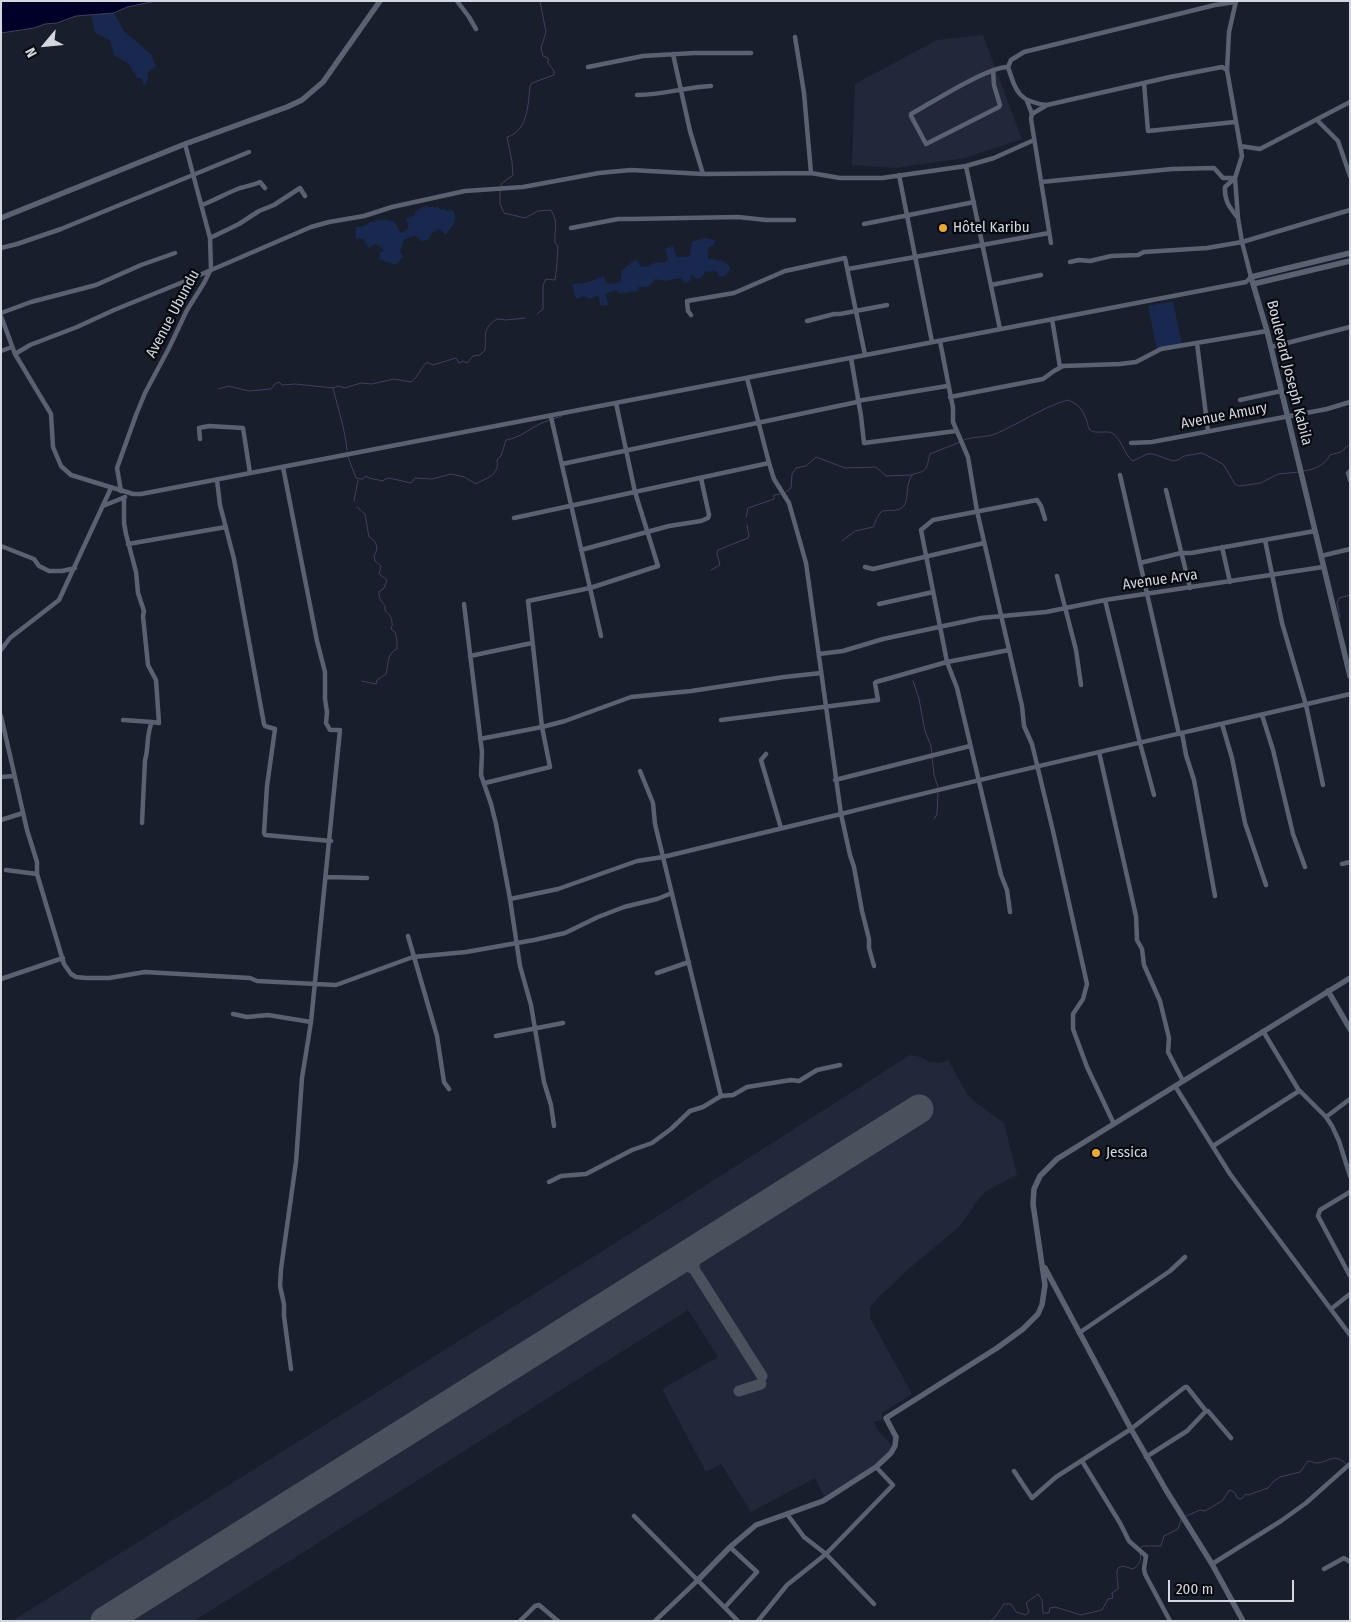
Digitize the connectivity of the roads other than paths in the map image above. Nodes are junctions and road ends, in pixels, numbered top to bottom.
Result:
1 (380, 1) edge
2 (457, 1) edge
3 (1236, 2) edge
4 (476, 29) dead end
5 (794, 37) dead end
6 (751, 53) dead end
7 (673, 54) junction
8 (588, 67) dead end
9 (1008, 67) junction
10 (993, 70) junction
11 (1227, 70) junction
12 (1144, 83) junction
13 (711, 86) dead end
14 (681, 90) junction
15 (637, 95) dead end
16 (1027, 101) junction
17 (1350, 102) edge
18 (1047, 105) junction
19 (1032, 114) junction
20 (1317, 120) junction
21 (1235, 122) junction
22 (1034, 140) junction
23 (185, 144) junction
24 (1240, 146) junction
25 (249, 152) dead end
26 (966, 166) junction
27 (703, 174) junction
28 (811, 174) junction
29 (1349, 174) edge
30 (194, 176) junction
31 (899, 176) junction
32 (1235, 178) junction
33 (1040, 182) junction
34 (265, 188) dead end
35 (305, 196) dead end
36 (974, 202) junction
37 (202, 205) junction
38 (1350, 210) edge
39 (907, 215) junction
40 (1, 218) edge
41 (1238, 218) junction
42 (794, 220) dead end
43 (864, 224) dead end
44 (571, 228) dead end
45 (1049, 232) junction
46 (210, 238) junction
47 (1242, 242) junction
48 (1051, 243) dead end
49 (982, 244) junction
50 (1, 248) edge
51 (175, 253) dead end
52 (1350, 253) edge
53 (915, 257) junction
54 (1070, 262) dead end
55 (1350, 262) edge
56 (211, 269) junction
57 (848, 269) junction
58 (1041, 276) dead end
59 (1252, 277) junction
60 (1246, 282) junction
61 (1253, 284) junction
62 (991, 285) junction
63 (887, 305) dead end
64 (856, 312) junction
65 (1, 314) edge
66 (691, 315) dead end
67 (1052, 319) junction
68 (807, 321) dead end
69 (1350, 327) edge
70 (1000, 329) junction
71 (1267, 331) junction
72 (940, 341) junction
73 (932, 342) junction
74 (1197, 343) junction
75 (12, 347) junction
76 (1271, 347) junction
77 (1, 351) edge
78 (15, 354) junction
79 (865, 355) junction
80 (851, 358) junction
81 (1060, 367) junction
82 (747, 378) junction
83 (947, 386) junction
84 (1281, 391) junction
85 (950, 397) junction
86 (1240, 400) dead end
87 (858, 402) junction
88 (1350, 402) edge
89 (616, 403) junction
90 (551, 416) junction
91 (1287, 416) junction
92 (759, 423) junction
93 (956, 431) junction
94 (1208, 431) junction
95 (200, 439) dead end
96 (1131, 443) dead end
97 (626, 450) junction
98 (769, 463) junction
99 (562, 464) junction
100 (282, 467) junction
101 (1350, 470) edge
102 (250, 473) junction
103 (1120, 474) dead end
104 (701, 478) junction
105 (217, 480) junction
106 (1350, 480) edge
107 (112, 488) junction
108 (1166, 490) dead end
109 (121, 491) junction
110 (635, 492) junction
111 (133, 494) junction
112 (124, 498) junction
113 (103, 506) junction
114 (572, 506) junction
115 (977, 511) junction
116 (514, 518) dead end
117 (1045, 519) dead end
118 (226, 527) junction
119 (1315, 530) junction
120 (647, 532) junction
121 (1265, 540) junction
122 (984, 543) junction
123 (128, 544) junction
124 (1, 546) edge
125 (1222, 547) junction
126 (1350, 549) edge
127 (582, 550) junction
128 (1181, 553) junction
129 (926, 556) junction
130 (1321, 556) junction
131 (1140, 563) junction
132 (865, 567) dead end
133 (1323, 567) junction
134 (75, 568) junction
135 (1273, 575) junction
136 (1057, 576) dead end
137 (1230, 582) junction
138 (590, 588) junction
139 (1190, 588) junction
140 (933, 592) junction
141 (1147, 594) junction
142 (1105, 600) junction
143 (464, 604) dead end
144 (879, 604) dead end
145 (1065, 608) junction
146 (1001, 615) junction
147 (940, 626) junction
148 (601, 636) dead end
149 (532, 643) junction
150 (1, 650) edge
151 (1009, 650) junction
152 (1347, 652) edge
153 (818, 654) junction
154 (470, 656) junction
155 (947, 662) junction
156 (821, 674) junction
157 (1350, 676) edge
158 (1081, 685) dead end
159 (1350, 694) edge
160 (1306, 705) junction
161 (826, 707) junction
162 (1262, 715) junction
163 (1, 716) edge
164 (123, 720) dead end
165 (721, 720) dead end
166 (152, 722) junction
167 (1222, 724) junction
168 (542, 727) junction
169 (1181, 734) junction
170 (480, 738) junction
171 (1140, 743) junction
172 (970, 746) junction
173 (1099, 752) junction
174 (766, 754) dead end
175 (1037, 767) junction
176 (640, 771) dead end
177 (14, 776) junction
178 (1, 777) edge
179 (978, 779) junction
180 (835, 780) junction
181 (485, 783) junction
182 (1323, 785) dead end
183 (1154, 795) dead end
184 (23, 814) junction
185 (841, 814) junction
186 (1, 820) edge
187 (142, 823) dead end
188 (781, 828) junction
189 (330, 841) junction
190 (663, 857) junction
191 (1350, 862) edge
192 (1342, 864) dead end
193 (1305, 867) dead end
194 (6, 870) dead end
195 (38, 874) junction
196 (326, 877) junction
197 (367, 878) dead end
198 (1266, 885) dead end
199 (672, 893) junction
200 (1215, 896) dead end
201 (510, 899) junction
202 (1010, 912) dead end
203 (408, 936) dead end
204 (517, 942) junction
205 (413, 957) junction
206 (63, 958) junction
207 (688, 962) junction
208 (874, 966) dead end
209 (657, 973) dead end
210 (1350, 978) edge
211 (1, 979) edge
212 (314, 984) junction
213 (1328, 991) junction
214 (233, 1014) dead end
215 (311, 1022) junction
216 (563, 1023) dead end
217 (534, 1028) junction
218 (1350, 1029) edge
219 (1263, 1031) junction
220 (496, 1036) dead end
221 (840, 1064) dead end
222 (1183, 1081) junction
223 (1175, 1086) junction
224 (449, 1089) dead end
225 (1300, 1091) dead end
226 (720, 1096) junction
227 (1350, 1099) edge
228 (1326, 1117) junction
229 (1114, 1124) junction
230 (554, 1126) dead end
231 (1213, 1146) junction
232 (1350, 1151) edge
233 (1343, 1155) junction
234 (1350, 1176) edge
235 (549, 1182) dead end
236 (1350, 1192) edge
237 (1184, 1257) dead end
238 (1043, 1264) junction
239 (1350, 1276) edge
240 (1059, 1294) junction
241 (1350, 1294) edge
242 (1044, 1295) junction
243 (1331, 1309) junction
244 (1079, 1333) junction
245 (1350, 1335) edge
246 (291, 1368) dead end
247 (1206, 1411) junction
248 (1131, 1429) junction
249 (1231, 1438) dead end
250 (1146, 1457) junction
251 (1082, 1461) junction
252 (1350, 1464) edge
253 (876, 1467) junction
254 (1014, 1471) dead end
255 (787, 1514) junction
256 (634, 1516) dead end
257 (730, 1547) junction
258 (826, 1554) junction
259 (1350, 1562) edge
260 (1212, 1564) junction
261 (1324, 1569) dead end
262 (698, 1580) junction
263 (874, 1604) dead end
264 (724, 1607) junction
265 (520, 1621) edge
266 (558, 1621) edge
267 (655, 1621) edge
268 (738, 1621) edge
269 (758, 1621) edge
270 (1170, 1621) edge
271 (1243, 1621) edge

1 - 23 street
2 - 4 street
3 - 9 street
3 - 11 street
5 - 28 street
6 - 7 street
7 - 8 street
7 - 14 street
9 - 10 street
9 - 16 street
10 - 10 street
11 - 12 street
11 - 21 street
12 - 18 street
12 - 21 street
13 - 14 street
14 - 15 street
14 - 27 street
16 - 18 street
16 - 19 street
17 - 20 street
18 - 19 street
19 - 22 street
20 - 24 street
20 - 29 street
21 - 24 street
22 - 26 street
22 - 33 street
23 - 30 street, Avenue Ubundu
23 - 40 street
24 - 32 street
25 - 30 street
26 - 31 street
26 - 36 street
27 - 28 street
27 - 56 street
28 - 31 street
30 - 37 street, Avenue Ubundu
30 - 50 street
31 - 39 street
32 - 33 street
32 - 41 street
32 - 41 street
33 - 45 street
34 - 37 street
35 - 46 street
36 - 39 street
36 - 49 street
37 - 46 street, Avenue Ubundu
38 - 47 street
39 - 43 street
39 - 53 street
41 - 47 street
42 - 44 street
45 - 48 street
45 - 49 street
46 - 56 street, Avenue Ubundu
47 - 54 street
47 - 59 street
49 - 53 street
49 - 62 street
51 - 65 street
52 - 59 street
53 - 57 street
53 - 73 street
55 - 61 street, Boulevard Joseph Kabila
56 - 78 street
56 - 109 street, Avenue Ubundu
57 - 64 street
57 - 66 street
58 - 62 street
59 - 60 street
59 - 61 street
60 - 61 street, Boulevard Joseph Kabila
60 - 67 street
61 - 71 street, Boulevard Joseph Kabila
62 - 70 street
63 - 64 street
64 - 68 street
64 - 79 street
65 - 75 street
67 - 70 street
67 - 81 street
69 - 76 street
70 - 72 street
71 - 74 street
71 - 76 street, Boulevard Joseph Kabila
72 - 73 street
72 - 83 street
73 - 79 street
74 - 81 street
74 - 94 street
75 - 77 street
75 - 78 street
76 - 84 street, Boulevard Joseph Kabila
78 - 107 street
79 - 80 street
80 - 82 street
80 - 87 street
81 - 85 street
82 - 89 street
82 - 92 street
83 - 85 street
83 - 87 street
84 - 86 street
84 - 91 street, Boulevard Joseph Kabila
85 - 93 street
87 - 92 street
87 - 93 street
88 - 91 street, Avenue Amury
89 - 90 street
89 - 97 street
90 - 99 street
90 - 100 street
91 - 94 street, Avenue Amury
91 - 119 street, Boulevard Joseph Kabila
92 - 97 street
92 - 98 street
93 - 115 street
94 - 96 street, Avenue Amury
95 - 102 street
97 - 99 street
97 - 110 street
98 - 104 street
98 - 153 street
99 - 114 street
100 - 102 street
100 - 189 street
101 - 106 street
102 - 105 street
103 - 131 street
104 - 110 street
104 - 120 street
105 - 111 street
105 - 118 street
107 - 109 street
107 - 113 street
108 - 128 street
109 - 111 street
110 - 114 street
110 - 120 street
111 - 112 street
112 - 113 street
112 - 123 street
113 - 134 street
114 - 116 street
114 - 127 street
115 - 117 street
115 - 122 street
115 - 129 street
118 - 123 street
118 - 189 street
119 - 121 street
119 - 130 street, Boulevard Joseph Kabila
120 - 127 street
120 - 138 street
121 - 125 street
121 - 135 street
122 - 129 street
122 - 146 street
123 - 166 street
124 - 134 street
125 - 128 street
125 - 137 street
126 - 130 street
127 - 138 street
128 - 131 street
128 - 139 street
129 - 132 street
129 - 140 street
130 - 133 street, Boulevard Joseph Kabila
131 - 141 street
133 - 135 street, Avenue Arva
133 - 152 street, Boulevard Joseph Kabila
134 - 150 street
135 - 137 street, Avenue Arva
135 - 160 street
136 - 145 street
137 - 139 street, Avenue Arva
138 - 148 street
138 - 149 street
139 - 141 street, Avenue Arva
140 - 144 street
140 - 147 street
141 - 142 street, Avenue Arva
141 - 169 street
142 - 145 street, Avenue Arva
142 - 171 street
143 - 154 street
145 - 146 street, Avenue Arva
145 - 158 street
146 - 147 street, Avenue Arva
146 - 151 street
147 - 153 street, Avenue Arva
147 - 155 street
149 - 154 street
149 - 168 street
151 - 155 street
151 - 175 street
152 - 157 street, Boulevard Joseph Kabila
153 - 156 street
154 - 170 street
155 - 161 street
155 - 172 street
156 - 161 street
156 - 168 street
159 - 160 street
160 - 162 street
160 - 182 street
161 - 165 street
161 - 180 street
162 - 167 street
162 - 193 street
163 - 177 street
164 - 166 street
166 - 187 street
167 - 169 street
167 - 198 street
168 - 170 street
168 - 181 street
169 - 171 street
169 - 200 street
170 - 181 street
171 - 173 street
171 - 183 street
172 - 179 street
172 - 180 street
173 - 175 street
173 - 222 street
174 - 188 street
175 - 179 street
175 - 229 street
176 - 190 street
177 - 178 street
177 - 184 street
179 - 185 street
179 - 202 street
180 - 185 street
181 - 201 street
184 - 186 street
184 - 195 street
185 - 188 street
185 - 208 street
188 - 190 street
189 - 196 street
190 - 199 street
190 - 201 street
191 - 192 street
194 - 195 street
195 - 206 street
196 - 197 street
196 - 212 street
199 - 204 street
199 - 207 street
201 - 204 street
203 - 205 street
204 - 205 street
204 - 217 street
205 - 212 street
205 - 224 street
206 - 211 street
206 - 212 street
207 - 209 street
207 - 226 street
210 - 213 street
212 - 215 street
213 - 218 street
213 - 219 street
214 - 215 street
215 - 246 street
216 - 217 street
217 - 220 street
217 - 230 street
219 - 222 street
219 - 228 street
221 - 226 street
222 - 223 street
223 - 229 street
223 - 231 street
225 - 231 street
226 - 235 street
227 - 228 street
228 - 233 street
229 - 238 street
231 - 243 street
232 - 233 street
233 - 234 street
236 - 239 street
237 - 244 street
238 - 240 street
238 - 242 street
240 - 242 street
240 - 244 street
241 - 243 street
242 - 253 street
243 - 245 street
244 - 248 street
247 - 248 street
247 - 249 street
247 - 250 street
248 - 250 street
248 - 251 street
250 - 260 street
251 - 254 street
251 - 270 street
252 - 260 street
253 - 255 street
253 - 258 street
255 - 257 street
255 - 258 street
256 - 262 street
257 - 262 street
257 - 264 street
258 - 263 street
258 - 269 street
259 - 261 street
260 - 271 street
262 - 264 street
262 - 267 street
264 - 268 street
265 - 266 street

